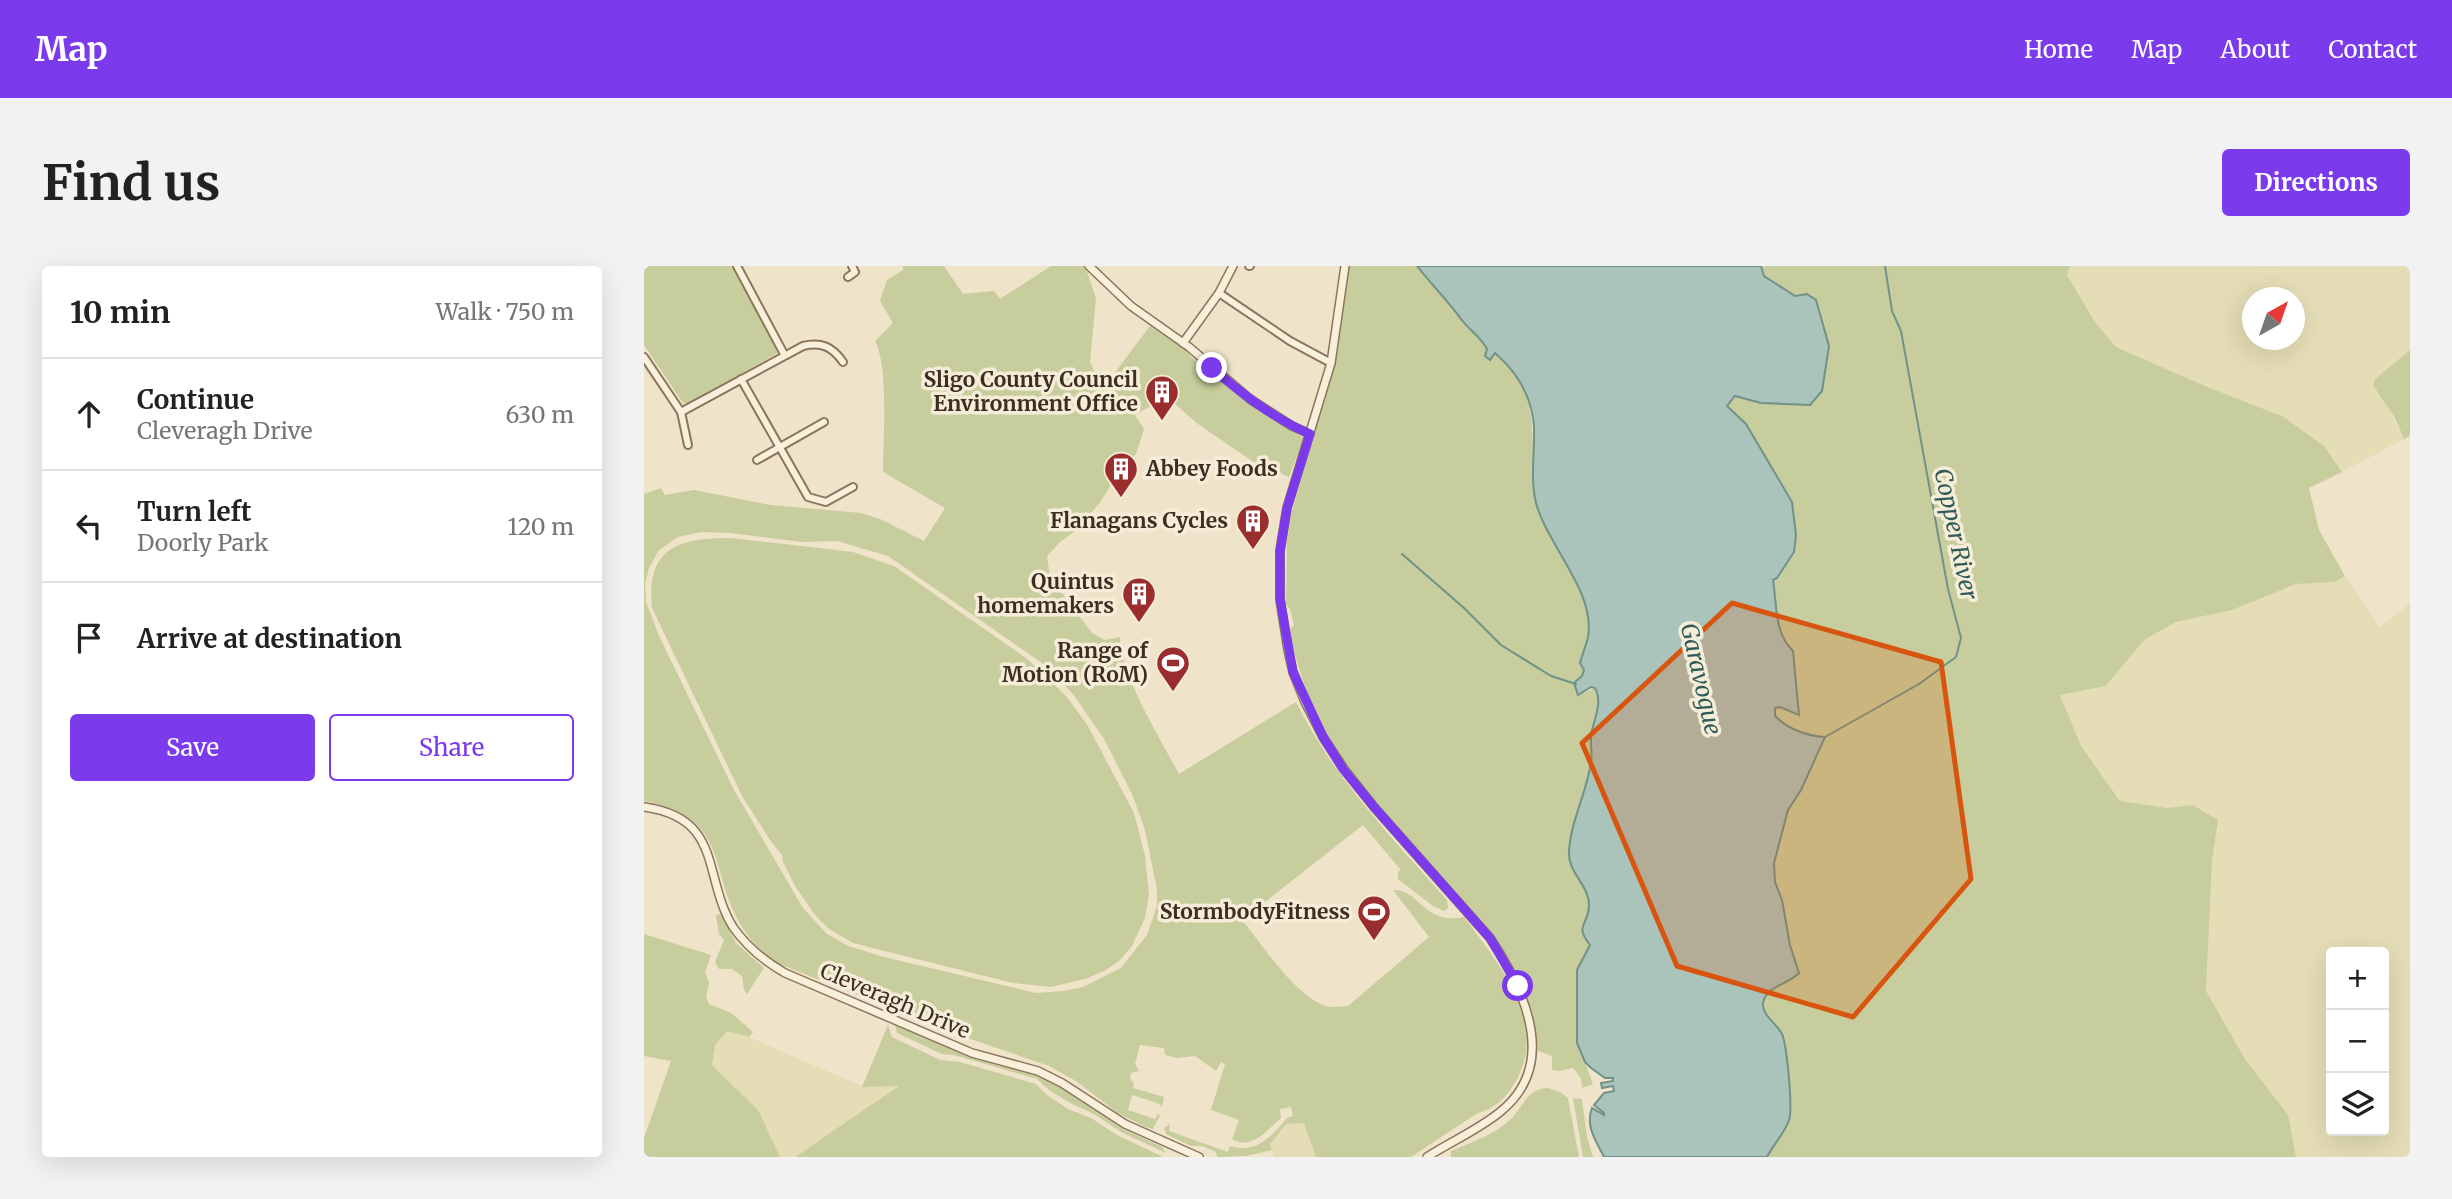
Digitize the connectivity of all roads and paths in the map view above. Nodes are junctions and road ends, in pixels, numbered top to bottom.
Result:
1 (737, 266) edge
2 (852, 266) edge
3 (1089, 266) edge
4 (1233, 266) edge
5 (1345, 266) edge
6 (848, 277) dead end
7 (1219, 293) junction
8 (1183, 343) junction
9 (784, 354) junction
10 (644, 357) edge
11 (843, 362) dead end
12 (1331, 363) junction
13 (741, 379) junction
14 (681, 412) junction
15 (824, 422) dead end
16 (1310, 434) junction
17 (688, 445) dead end
18 (780, 449) junction
19 (757, 460) dead end
20 (853, 487) dead end
21 (644, 807) edge
22 (1199, 1157) edge
23 (1427, 1157) edge

1 - 9 street
2 - 6 street
3 - 8 street
4 - 7 street
5 - 12 street
7 - 8 street
7 - 12 street
8 - 16 street
9 - 11 street
9 - 13 street
10 - 14 street
12 - 16 street
13 - 14 street
13 - 18 street
14 - 17 street
15 - 18 street
16 - 23 street
18 - 19 street
18 - 20 street
21 - 22 street, Cleveragh Drive

